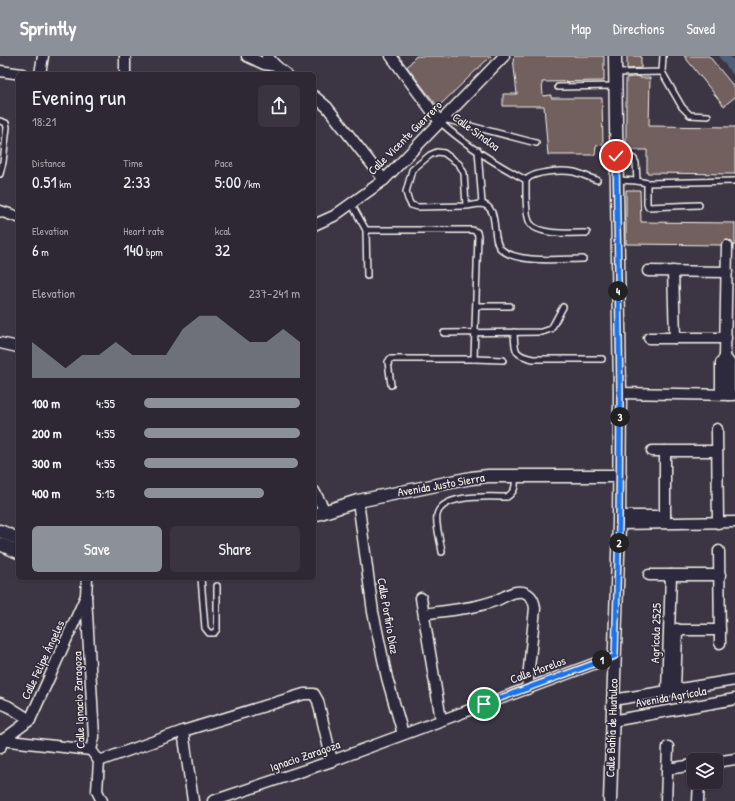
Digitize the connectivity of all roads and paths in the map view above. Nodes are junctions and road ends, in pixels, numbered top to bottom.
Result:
1 (43, 56) edge
2 (125, 56) edge
3 (247, 56) edge
4 (391, 56) edge
5 (504, 56) edge
6 (615, 56) edge
7 (663, 56) edge
8 (265, 59) edge
9 (0, 71) edge
10 (40, 72) edge
11 (125, 72) edge
12 (284, 72) edge
13 (662, 72) junction
14 (16, 73) edge
15 (615, 73) junction
16 (615, 86) junction
17 (558, 87) dead end
18 (316, 98) edge
19 (708, 116) dead end
20 (442, 120) junction
21 (0, 121) edge
22 (536, 143) dead end
23 (478, 150) junction
24 (616, 156) junction
25 (0, 171) edge
26 (384, 180) junction
27 (526, 180) junction
28 (598, 180) dead end
29 (616, 180) junction
30 (637, 181) junction
31 (735, 181) edge
32 (647, 183) junction
33 (482, 204) junction
34 (352, 205) junction
35 (699, 205) dead end
36 (466, 206) junction
37 (0, 211) edge
38 (16, 215) edge
39 (316, 226) edge
40 (366, 230) junction
41 (587, 233) dead end
42 (727, 246) dead end
43 (582, 260) dead end
44 (648, 271) dead end
45 (673, 271) junction
46 (727, 272) junction
47 (367, 276) dead end
48 (476, 306) junction
49 (510, 306) dead end
50 (563, 307) dead end
51 (514, 332) junction
52 (475, 333) junction
53 (444, 334) dead end
54 (649, 338) dead end
55 (675, 338) junction
56 (726, 338) junction
57 (0, 343) edge
58 (16, 347) edge
59 (474, 359) junction
60 (602, 359) dead end
61 (503, 360) dead end
62 (391, 385) dead end
63 (620, 393) junction
64 (728, 394) edge
65 (716, 428) dead end
66 (652, 451) dead end
67 (665, 451) junction
68 (717, 452) junction
69 (620, 476) junction
70 (515, 477) junction
71 (316, 498) edge
72 (358, 501) junction
73 (320, 513) edge
74 (619, 520) junction
75 (665, 520) junction
76 (735, 522) edge
77 (718, 523) junction
78 (0, 531) edge
79 (16, 538) edge
80 (0, 544) edge
81 (16, 551) edge
82 (719, 551) dead end
83 (442, 552) dead end
84 (649, 575) dead end
85 (671, 575) junction
86 (720, 575) junction
87 (87, 580) edge
88 (201, 580) edge
89 (217, 586) dead end
90 (86, 596) junction
91 (421, 598) dead end
92 (424, 614) junction
93 (673, 630) junction
94 (720, 630) junction
95 (720, 643) dead end
96 (615, 656) junction
97 (735, 680) edge
98 (527, 689) junction
99 (671, 690) junction
100 (735, 699) edge
101 (613, 700) junction
102 (0, 703) edge
103 (30, 720) junction
104 (441, 720) junction
105 (612, 721) junction
106 (183, 731) junction
107 (403, 734) junction
108 (1, 742) edge
109 (668, 747) dead end
110 (91, 750) junction
111 (735, 759) edge
112 (99, 761) junction
113 (332, 761) junction
114 (723, 761) edge
115 (687, 766) edge
116 (667, 769) junction
117 (699, 789) edge
118 (102, 801) edge
119 (193, 801) edge
120 (213, 801) edge
121 (610, 801) edge
122 (666, 801) edge
123 (698, 801) edge

1 - 10 street
2 - 11 street
3 - 8 street
4 - 20 street, Calle Sinaloa
5 - 20 street, Calle Vicente Guerrero
6 - 15 street, Calle Bahía de Huatulco
7 - 13 lane
8 - 12 street
9 - 14 street
13 - 15 lane
13 - 19 lane
15 - 16 street, Calle Bahía de Huatulco
16 - 17 lane
16 - 24 street, Calle Bahía de Huatulco
18 - 26 street
20 - 22 lane
20 - 23 lane, Calle Sinaloa
20 - 26 street, Calle Vicente Guerrero
21 - 25 lane
23 - 27 lane, Calle Sinaloa
23 - 33 lane
24 - 29 street, Calle Bahía de Huatulco
24 - 30 lane
26 - 34 street, Calle Vicente Guerrero
27 - 28 lane
27 - 41 lane
29 - 30 lane
29 - 63 street, Calle Bahía de Huatulco
30 - 32 lane
31 - 32 lane
32 - 35 lane
33 - 36 lane
33 - 43 lane
34 - 39 street, Calle Vicente Guerrero
34 - 40 lane
36 - 36 lane
37 - 38 street
40 - 47 lane
40 - 48 lane
42 - 46 street
44 - 45 street
45 - 46 street
45 - 55 street
46 - 56 street
48 - 49 lane
48 - 52 lane
50 - 51 lane
51 - 52 lane
51 - 60 lane
52 - 53 lane
52 - 59 lane
54 - 55 street
55 - 56 street
56 - 64 street
57 - 58 street
59 - 61 lane
59 - 62 lane
63 - 64 street
63 - 69 street, Calle Bahía de Huatulco
65 - 68 street
66 - 67 street
67 - 68 street
67 - 75 street
68 - 77 street
69 - 70 street, Avenida Justo Sierra
69 - 74 street, Calle Bahía de Huatulco
70 - 72 street, Avenida Justo Sierra
70 - 83 lane
71 - 73 street
72 - 73 street, Avenida Justo Sierra
72 - 107 street, Calle Porfirio Díaz
74 - 75 street
74 - 96 street, Calle Bahía de Huatulco
75 - 77 street
76 - 77 street
78 - 79 street
80 - 81 street
82 - 86 street
84 - 85 street
85 - 86 street
85 - 93 street, Agrícola 2525
86 - 94 street
87 - 90 street, Calle Felipe Ángeles
88 - 89 lane
90 - 103 street, Calle Felipe Ángeles
90 - 110 street, Calle Ignacio Zaragoza
91 - 92 street
92 - 98 street
92 - 104 street
93 - 94 street
93 - 99 street, Agrícola 2525
94 - 95 street
96 - 98 street, Calle Morelos
96 - 101 street, Calle Bahía de Huatulco
97 - 99 street, Avenida Agrícola
98 - 104 street, Calle Morelos
99 - 101 street, Avenida Agrícola
100 - 105 street, Avenida Agrícola
101 - 105 street, Calle Bahía de Huatulco
102 - 103 street
103 - 108 street, Calle Felipe Ángeles
104 - 107 street, Calle Morelos
105 - 121 street, Calle Bahía de Huatulco
106 - 112 street
106 - 113 street
106 - 119 street
107 - 113 street, Ignacio Zaragoza
108 - 110 street
109 - 116 street
110 - 112 street, Calle Ignacio Zaragoza
111 - 114 street
112 - 118 street, Calle Ignacio Zaragoza
113 - 120 street, Ignacio Zaragoza
115 - 116 street
116 - 122 street
117 - 123 street

